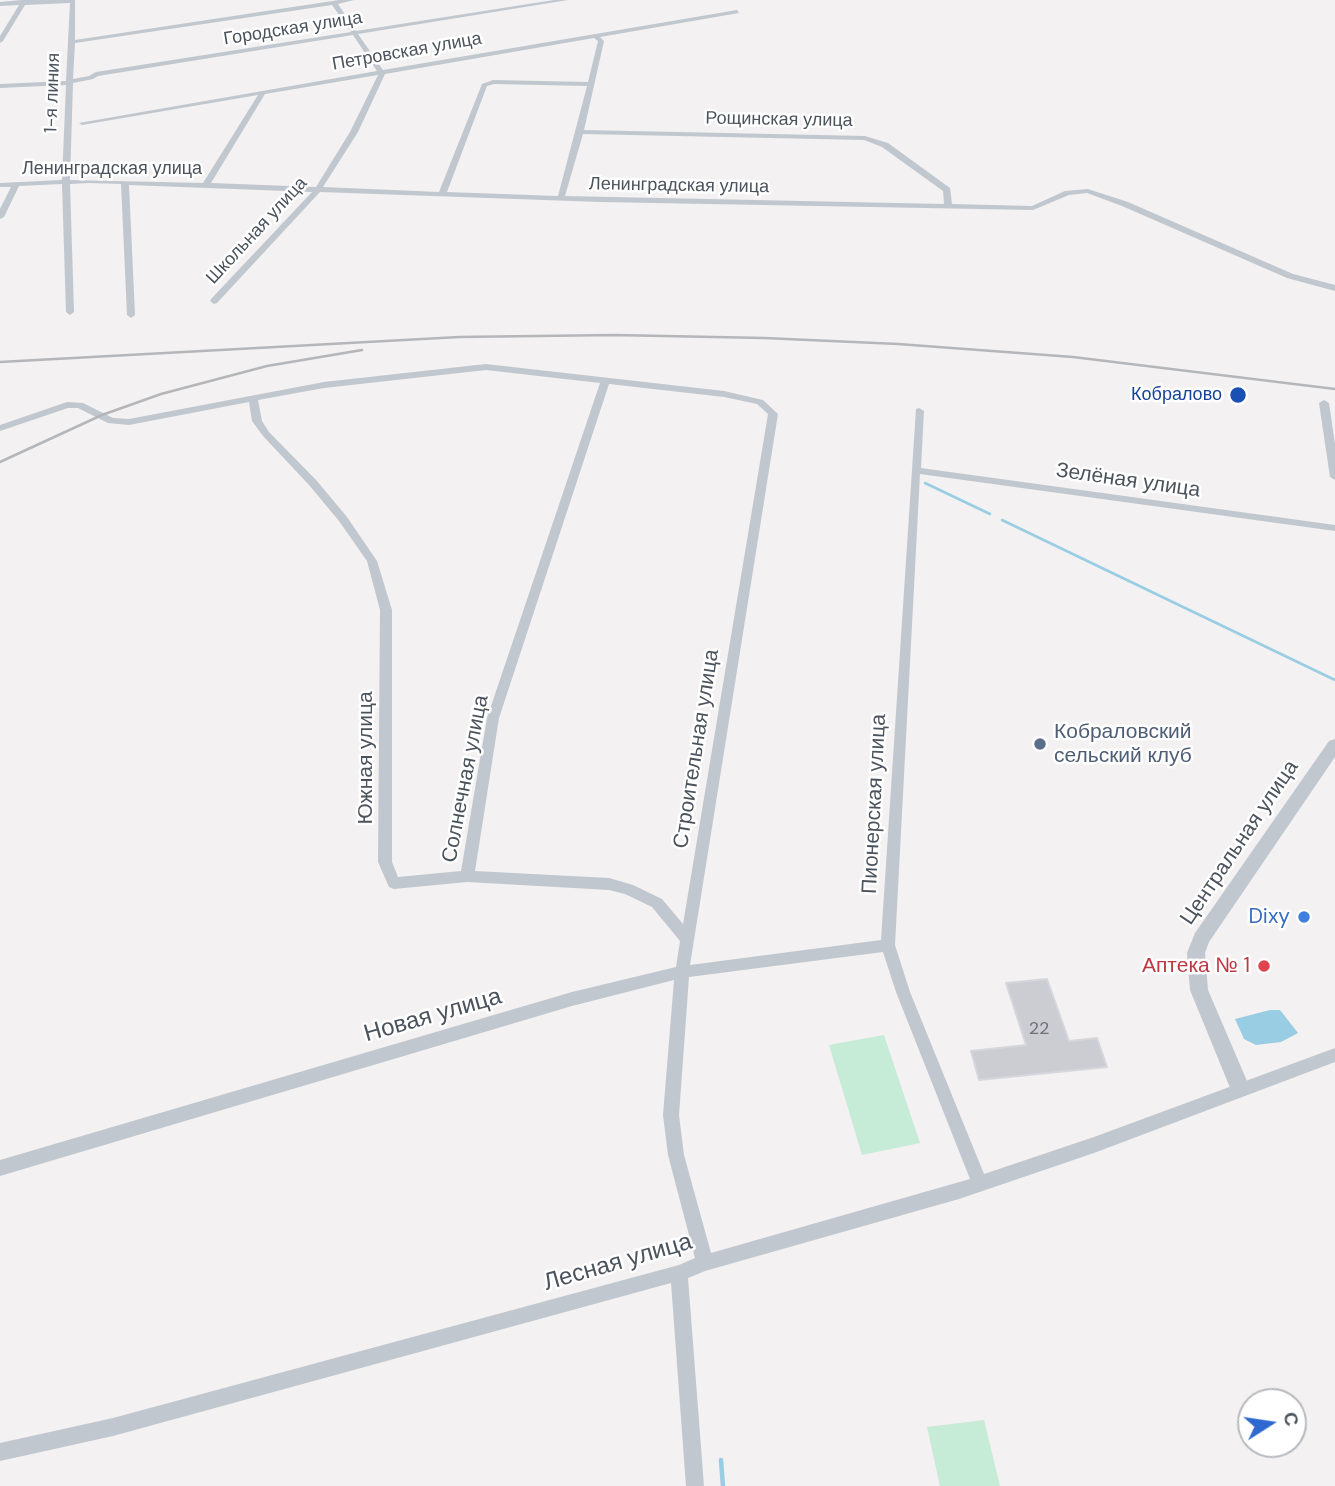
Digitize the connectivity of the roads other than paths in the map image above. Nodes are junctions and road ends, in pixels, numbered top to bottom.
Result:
1 (351, 0) edge
2 (565, 0) edge
3 (24, 1) edge
4 (73, 1) edge
5 (334, 2) junction
6 (0, 4) edge
7 (737, 12) dead end
8 (356, 33) junction
9 (596, 36) junction
10 (0, 41) edge
11 (71, 42) junction
12 (382, 73) junction
13 (69, 83) junction
14 (486, 84) joint
15 (589, 84) junction
16 (0, 86) edge
17 (263, 92) junction
18 (82, 123) dead end
19 (580, 132) junction
20 (66, 182) junction
21 (125, 182) junction
22 (16, 184) junction
23 (0, 185) edge
24 (206, 185) junction
25 (318, 190) junction
26 (442, 195) junction
27 (561, 198) junction
28 (948, 204) junction
29 (0, 217) edge
30 (1335, 288) edge
31 (214, 300) dead end
32 (70, 312) dead end
33 (131, 315) dead end
34 (605, 381) junction
35 (253, 397) junction
36 (1324, 403) dead end
37 (919, 411) dead end
38 (0, 428) edge
39 (916, 470) junction
40 (1335, 477) edge
41 (1335, 528) edge
42 (1335, 745) edge
43 (467, 876) junction
44 (687, 939) junction
45 (888, 945) junction
46 (682, 972) junction
47 (1335, 1055) edge
48 (1240, 1088) junction
49 (0, 1168) edge
50 (981, 1184) junction
51 (705, 1263) junction
52 (679, 1273) junction
53 (0, 1452) edge
54 (695, 1486) edge

1 - 5 street
2 - 8 street, Городская улица
3 - 4 street
3 - 6 street
3 - 10 street
4 - 11 street, 1-я линия
5 - 8 street
5 - 11 street
7 - 9 street, Петровская улица
8 - 12 street
8 - 13 street, Городская улица
9 - 12 street, Петровская улица
9 - 15 street
11 - 13 street, 1-я линия
12 - 17 street, Петровская улица
12 - 25 street, Школьная улица
13 - 16 street, Городская улица
13 - 20 street, 1-я линия
14 - 15 street
14 - 26 street
15 - 19 street
17 - 18 street, Петровская улица
17 - 24 street
19 - 27 street
19 - 28 street, Рощинская улица
20 - 21 street, Ленинградская улица
20 - 22 street, Ленинградская улица
20 - 32 street, 1-я линия
21 - 24 street, Ленинградская улица
21 - 33 street
22 - 23 street, Ленинградская улица
22 - 29 street
24 - 25 street, Ленинградская улица
25 - 26 street, Ленинградская улица
25 - 31 street, Школьная улица
26 - 27 street, Ленинградская улица
27 - 28 street, Ленинградская улица
28 - 30 street, Ленинградская улица
34 - 35 street
34 - 43 street, Солнечная улица
34 - 44 street, Строительная улица
35 - 38 street
35 - 43 street, Южная улица
36 - 40 street
37 - 39 street, Пионерская улица
39 - 41 street, Зелёная улица
39 - 45 street, Пионерская улица
42 - 48 street, Центральная улица
43 - 44 street, Солнечная улица
44 - 46 street, Строительная улица
45 - 46 street, Новая улица
45 - 50 street, Пионерская улица
46 - 49 street, Новая улица
46 - 51 street, Строительная улица
47 - 48 street
48 - 50 street, Лесная улица
50 - 51 street, Лесная улица
51 - 52 street, Лесная улица
52 - 53 street, Лесная улица
52 - 54 street

